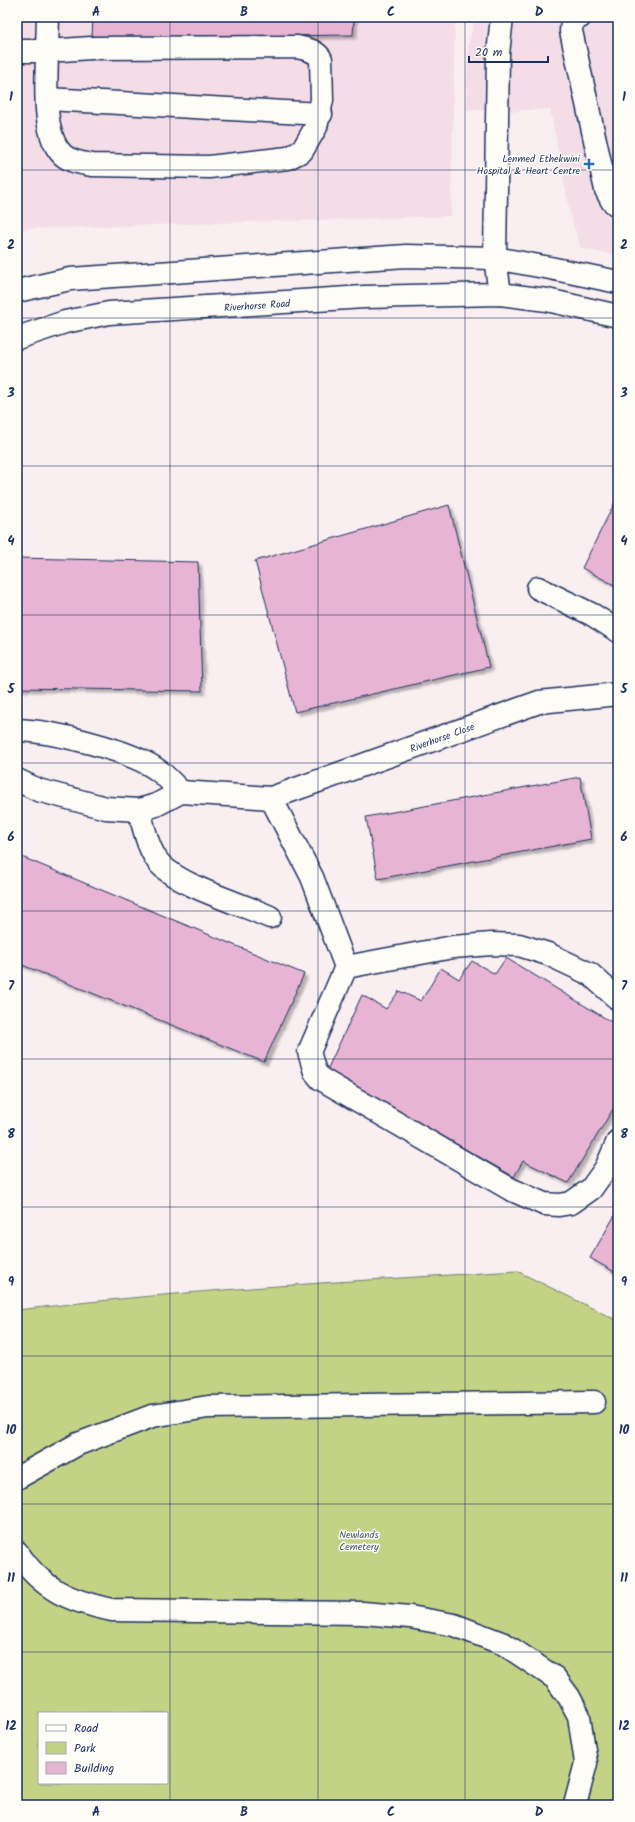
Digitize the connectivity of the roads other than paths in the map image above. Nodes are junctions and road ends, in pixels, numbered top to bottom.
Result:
1 (48, 17) edge
2 (502, 17) edge
3 (580, 17) edge
4 (17, 51) edge
5 (47, 51) junction
6 (47, 99) junction
7 (321, 114) junction
8 (618, 206) edge
9 (495, 258) junction
10 (618, 282) edge
11 (17, 291) edge
12 (500, 294) junction
13 (618, 316) edge
14 (17, 338) edge
15 (538, 588) dead end
16 (618, 632) edge
17 (618, 694) edge
18 (17, 730) edge
19 (17, 780) edge
20 (181, 792) junction
21 (271, 798) junction
22 (139, 810) junction
23 (270, 917) dead end
24 (346, 967) junction
25 (618, 999) edge
26 (618, 1141) edge
27 (594, 1402) dead end
28 (17, 1478) edge
29 (17, 1552) edge
30 (576, 1805) edge

1 - 5 lane
2 - 9 lane
3 - 8 lane
4 - 5 lane
5 - 6 lane
5 - 7 lane
6 - 7 lane
6 - 7 lane
9 - 10 lane
9 - 11 lane
9 - 12 lane
12 - 13 lane, Riverhorse Road
12 - 14 lane, Riverhorse Road
15 - 16 lane
17 - 21 lane, Riverhorse Close
18 - 20 lane
19 - 22 lane
20 - 21 lane
20 - 22 lane
21 - 24 lane
22 - 23 lane
24 - 25 lane
24 - 26 lane
27 - 28 lane
29 - 30 lane

